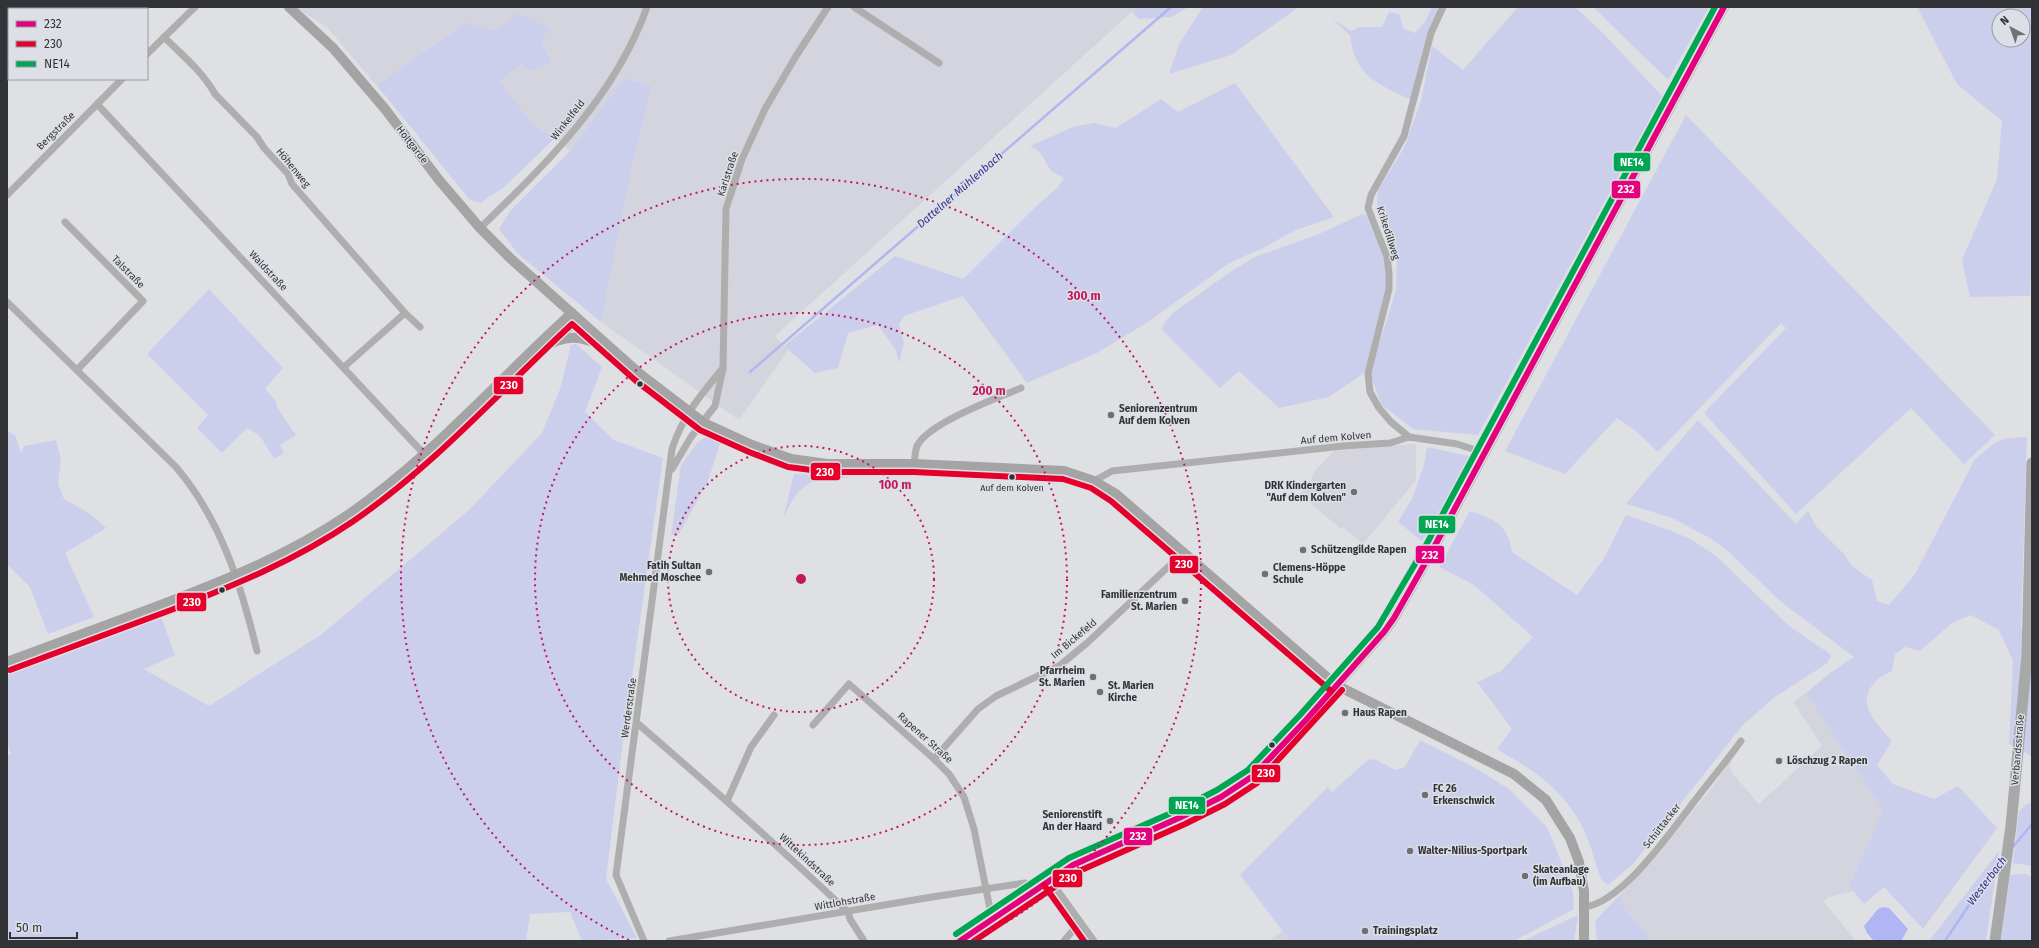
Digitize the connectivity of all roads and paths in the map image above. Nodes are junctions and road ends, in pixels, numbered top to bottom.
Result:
1 (195, 7) edge
2 (289, 7) edge
3 (646, 7) edge
4 (828, 7) edge
5 (854, 7) edge
6 (1443, 7) edge
7 (1724, 7) edge
8 (164, 37) junction
9 (148, 53) edge
10 (939, 63) dead end
11 (120, 80) edge
12 (97, 104) junction
13 (7, 195) edge
14 (65, 222) dead end
15 (480, 228) junction
16 (7, 302) edge
17 (404, 313) junction
18 (575, 316) junction
19 (420, 327) dead end
20 (553, 341) junction
21 (619, 355) junction
22 (529, 356) junction
23 (344, 367) junction
24 (723, 368) junction
25 (77, 370) junction
26 (1021, 388) dead end
27 (689, 411) junction
28 (704, 422) junction
29 (1409, 437) junction
30 (1485, 453) junction
31 (424, 454) junction
32 (2032, 463) edge
33 (914, 464) junction
34 (670, 472) junction
35 (1094, 481) junction
36 (1184, 552) junction
37 (236, 576) junction
38 (257, 651) dead end
39 (7, 662) edge
40 (1336, 685) junction
41 (774, 715) dead end
42 (637, 723) junction
43 (813, 725) dead end
44 (1741, 741) dead end
45 (934, 759) junction
46 (727, 801) junction
47 (1050, 880) junction
48 (1025, 883) dead end
49 (987, 890) junction
50 (1584, 907) junction
51 (848, 912) junction
52 (992, 919) junction
53 (1080, 922) junction
54 (644, 941) edge
55 (669, 941) edge
56 (864, 941) edge
57 (960, 941) edge
58 (1064, 941) edge
59 (1094, 941) edge
60 (1584, 941) edge
61 (1995, 941) edge

1 - 8 street
2 - 15 street, Holtgarde
3 - 15 street, Winkelfeld
4 - 24 street, Karlstraße
5 - 10 street
6 - 29 street, Krikedillweg
7 - 30 street
8 - 9 street
8 - 17 street, Höhenweg
11 - 12 street, Bergstraße
12 - 13 street, Bergstraße
12 - 23 street, Waldstraße
14 - 25 street, Talstraße
15 - 18 street, Holtgarde
16 - 25 street
17 - 19 street, Höhenweg
17 - 23 street
18 - 20 street
18 - 21 street, Holtgarde
18 - 22 street
20 - 21 street
20 - 22 street
21 - 27 street
22 - 31 street
23 - 31 street, Waldstraße
24 - 27 street
24 - 28 street, Karlstraße
25 - 37 street
26 - 33 street
27 - 28 street
27 - 34 street, Werderstraße
28 - 33 street
28 - 34 street, Werderstraße
29 - 30 street, Auf dem Kolven
29 - 35 street, Auf dem Kolven
30 - 40 street
31 - 37 street
32 - 61 main road, Verbandsstraße
33 - 35 street
34 - 42 street, Werderstraße
35 - 36 street
36 - 40 street
36 - 45 street, Im Bickefeld
37 - 38 street
37 - 39 street
40 - 47 street
40 - 50 street
41 - 46 street
42 - 46 street, Wittekindstraße
42 - 54 street, Werderstraße
43 - 45 street, Rapener Straße
44 - 50 street, Schüttacker
45 - 49 street, Rapener Straße
46 - 51 street, Wittekindstraße
47 - 52 street
47 - 53 street
48 - 49 street, Wittlohstraße
49 - 51 street, Wittlohstraße
49 - 52 street, Rapener Straße
50 - 60 street
51 - 55 street, Wittlohstraße
51 - 56 street, Wittekindstraße
52 - 57 street
53 - 58 street
53 - 59 street

